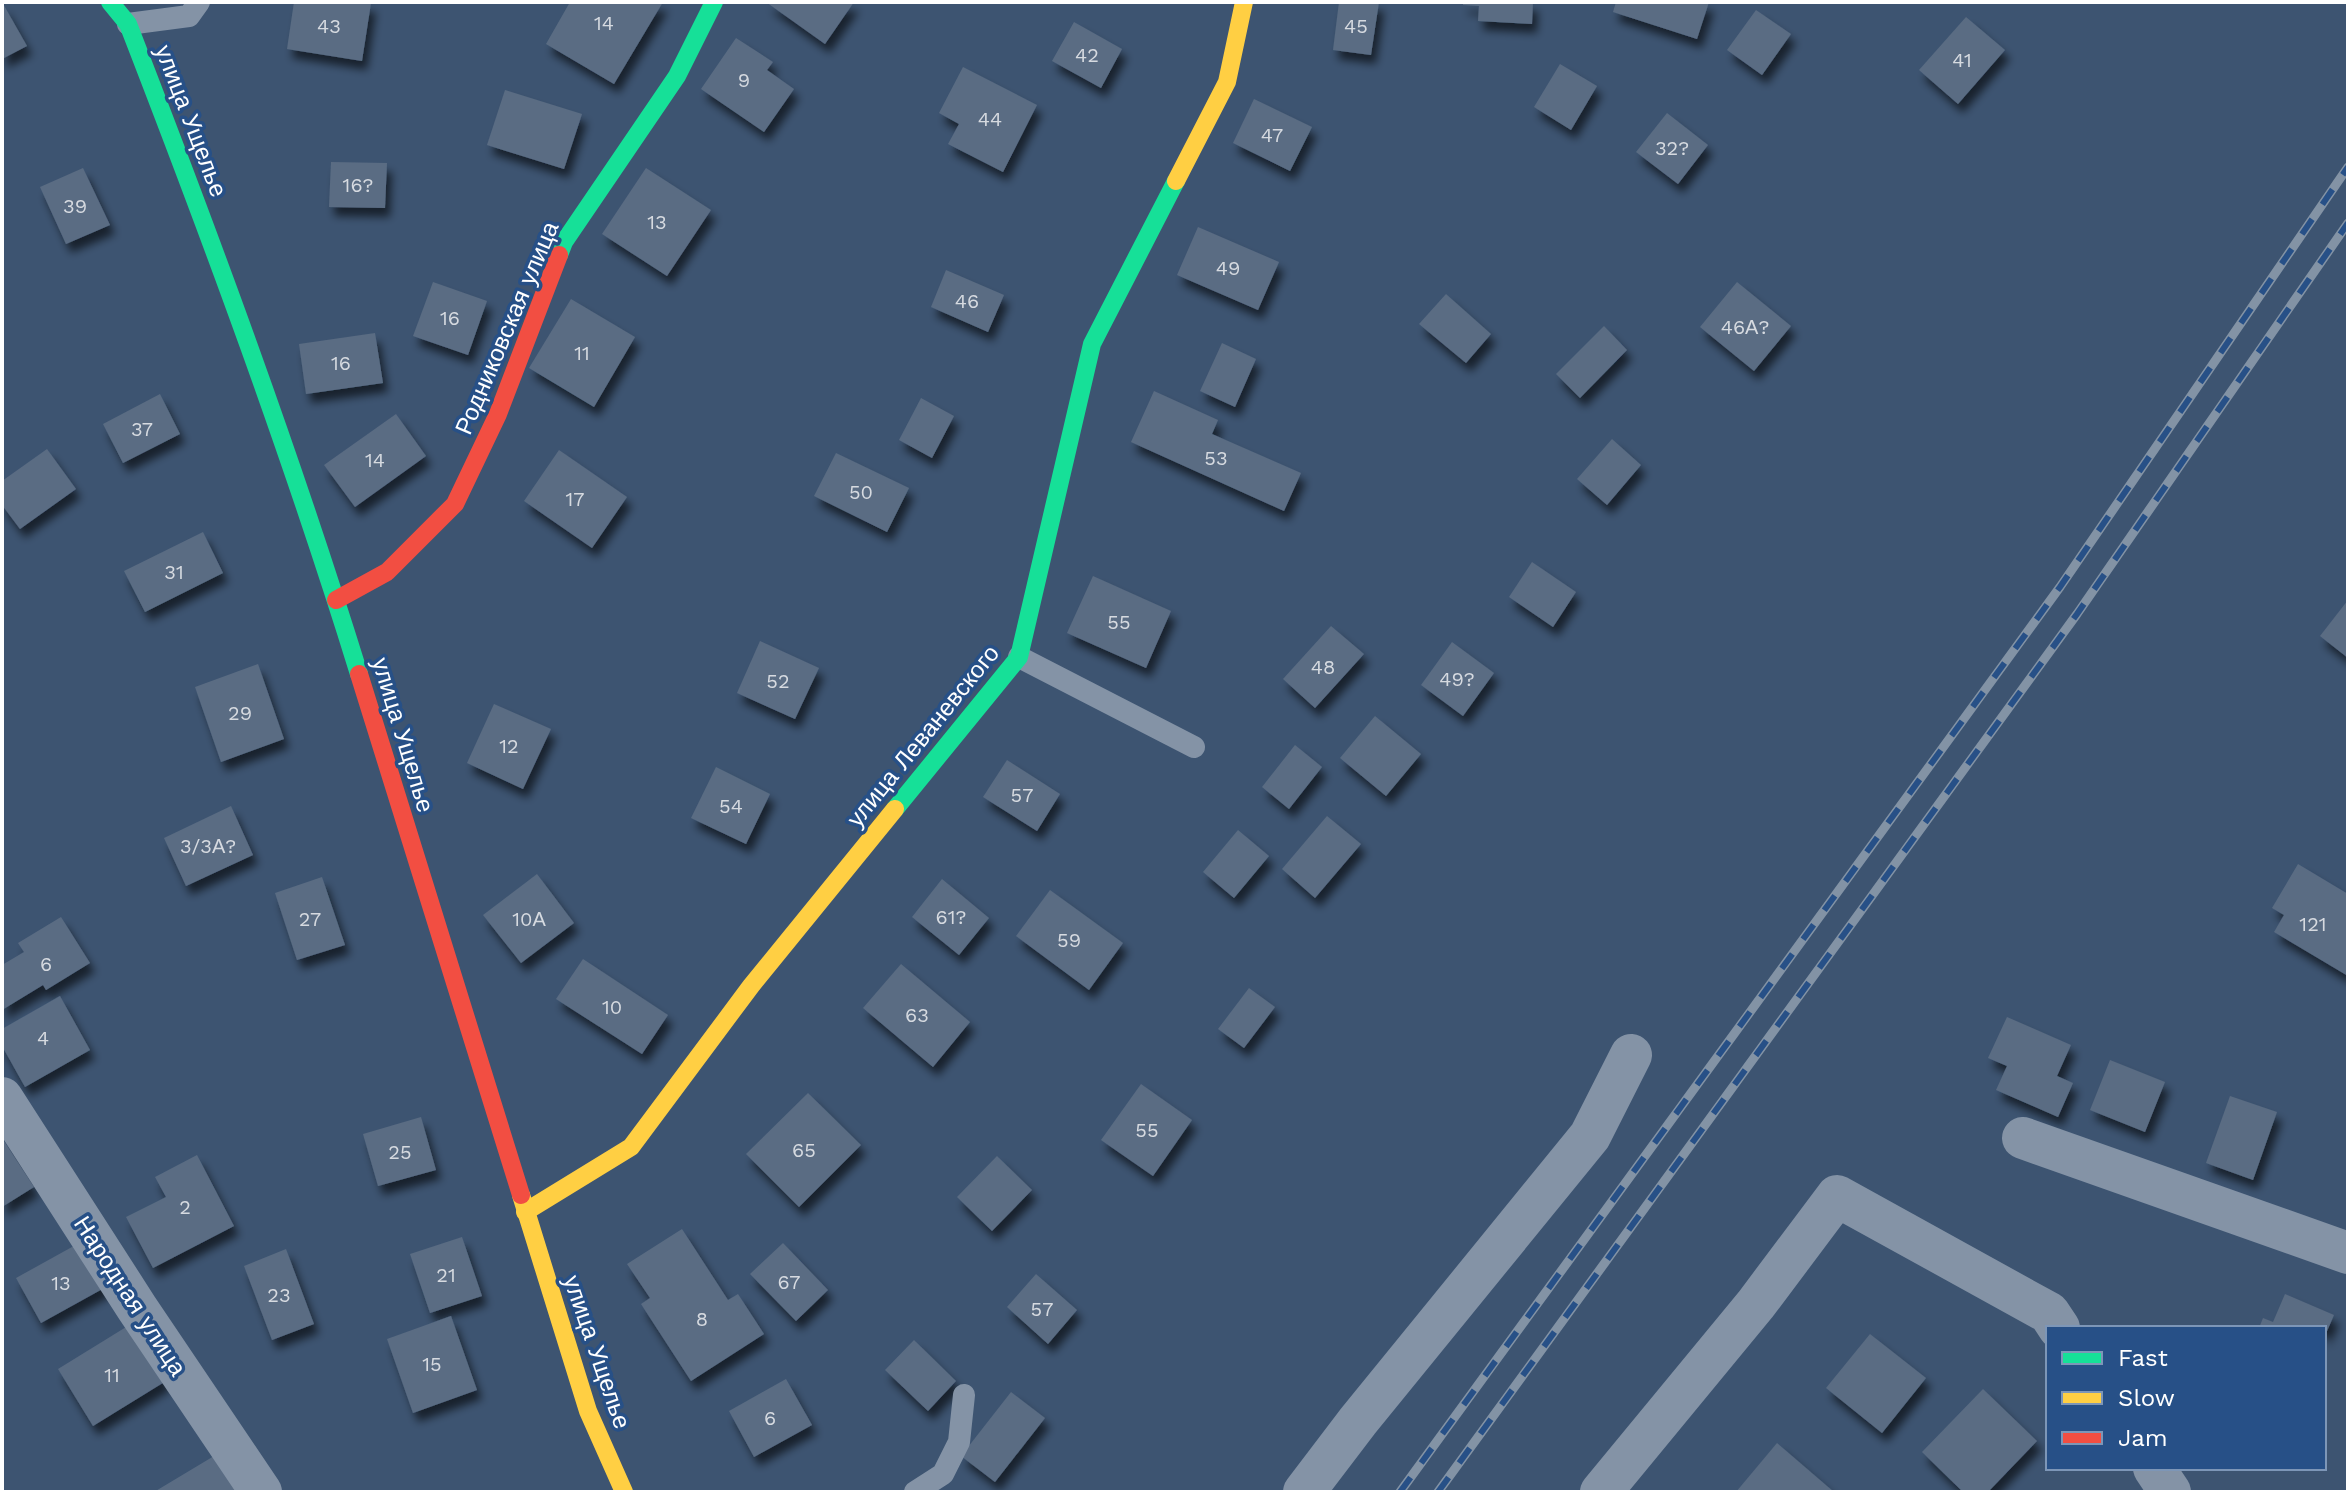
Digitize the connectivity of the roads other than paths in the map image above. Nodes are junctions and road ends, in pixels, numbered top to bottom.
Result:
1 (110, 2) edge
2 (199, 2) edge
3 (714, 2) edge
4 (1244, 2) edge
5 (128, 24) junction
6 (336, 600) junction
7 (1019, 657) junction
8 (1194, 747) dead end
9 (1631, 1055) dead end
10 (2, 1098) edge
11 (2023, 1138) dead end
12 (525, 1212) junction
13 (2348, 1253) edge
14 (2054, 1321) edge
15 (964, 1395) dead end
16 (2155, 1470) edge
17 (261, 1492) edge
18 (624, 1492) edge
19 (915, 1492) edge
20 (1304, 1492) edge
21 (1601, 1492) edge
22 (2170, 1492) edge

1 - 5 street, улица Ущелье
2 - 5 lane
3 - 6 street, Родниковская улица
4 - 7 street, улица Леваневского
5 - 6 street, улица Ущелье
6 - 12 street, улица Ущелье
7 - 8 lane
7 - 12 street, улица Леваневского
9 - 20 street
10 - 17 street, Народная улица
11 - 13 street
12 - 18 street, улица Ущелье
14 - 21 street
15 - 19 lane
16 - 22 street

